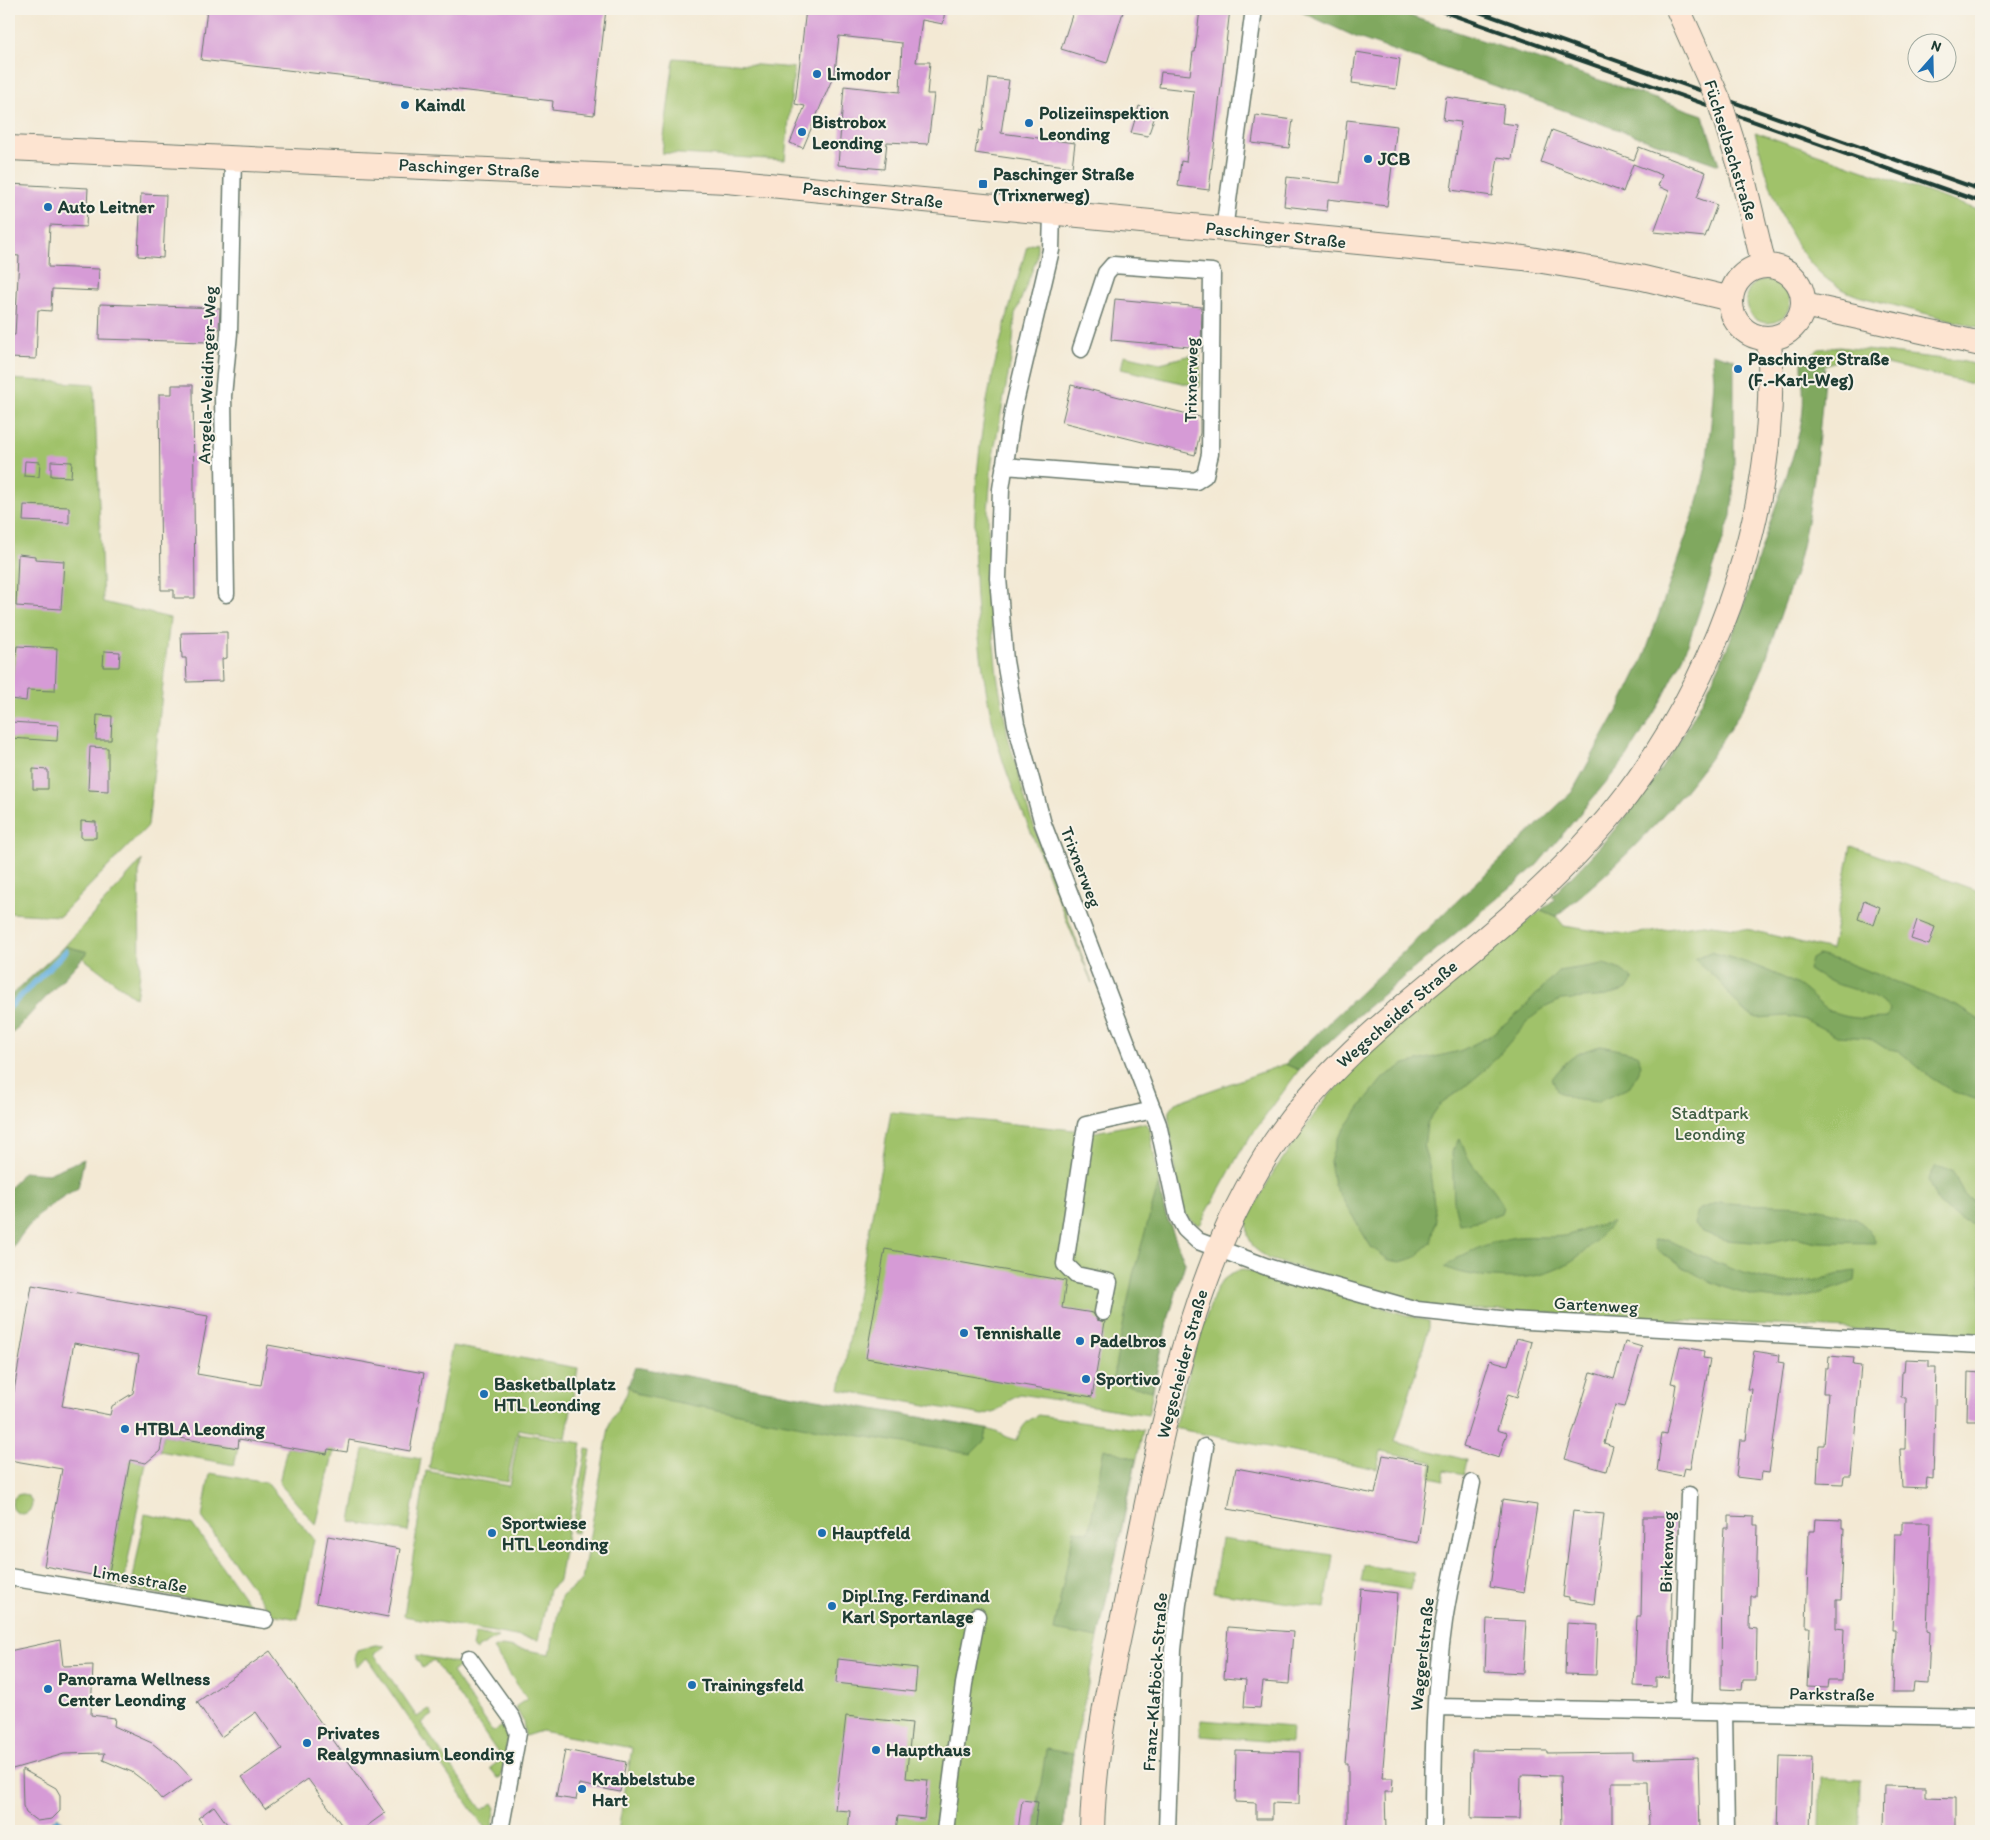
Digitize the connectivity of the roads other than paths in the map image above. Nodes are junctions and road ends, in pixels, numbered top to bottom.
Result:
1 (1254, 9) edge
2 (1678, 9) edge
3 (9, 148) edge
4 (233, 158) junction
5 (1052, 213) junction
6 (1224, 230) junction
7 (1764, 266) junction
8 (1731, 299) junction
9 (1804, 305) junction
10 (1769, 338) junction
11 (1981, 344) edge
12 (1081, 350) dead end
13 (1004, 466) junction
14 (226, 594) dead end
15 (1152, 1110) junction
16 (1218, 1250) junction
17 (1104, 1312) dead end
18 (1981, 1345) edge
19 (1205, 1447) dead end
20 (1472, 1483) dead end
21 (1689, 1495) dead end
22 (9, 1577) edge
23 (977, 1616) dead end
24 (265, 1620) dead end
25 (470, 1658) dead end
26 (1436, 1707) junction
27 (1682, 1711) junction
28 (1724, 1712) junction
29 (1981, 1717) edge
30 (500, 1831) edge
31 (946, 1831) edge
32 (1092, 1831) edge
33 (1167, 1831) edge
34 (1433, 1831) edge
35 (1726, 1831) edge

1 - 6 street
2 - 7 street, Füchselbachstraße, bridge
3 - 4 street, Paschinger Straße
4 - 5 street, Paschinger Straße
4 - 14 street, Angela-Weidinger-Weg
5 - 6 street, Paschinger Straße
5 - 13 street, Trixnerweg
6 - 8 street, Paschinger Straße
7 - 8 street
7 - 9 street
8 - 10 street
9 - 10 street
9 - 11 street
10 - 16 street, Wegscheider Straße
12 - 13 street, Trixnerweg
13 - 15 street, Trixnerweg
15 - 16 street, Trixnerweg
15 - 17 street
16 - 18 street, Gartenweg
16 - 32 street, Wegscheider Straße
19 - 33 street, Franz-Klafböck-Straße
20 - 26 street, Waggerlstraße
21 - 27 street, Birkenweg
22 - 24 street, Limesstraße
23 - 31 street
25 - 30 street
26 - 27 street, Parkstraße
26 - 34 street, Waggerlstraße
27 - 28 street, Parkstraße
28 - 29 street, Parkstraße
28 - 35 street

